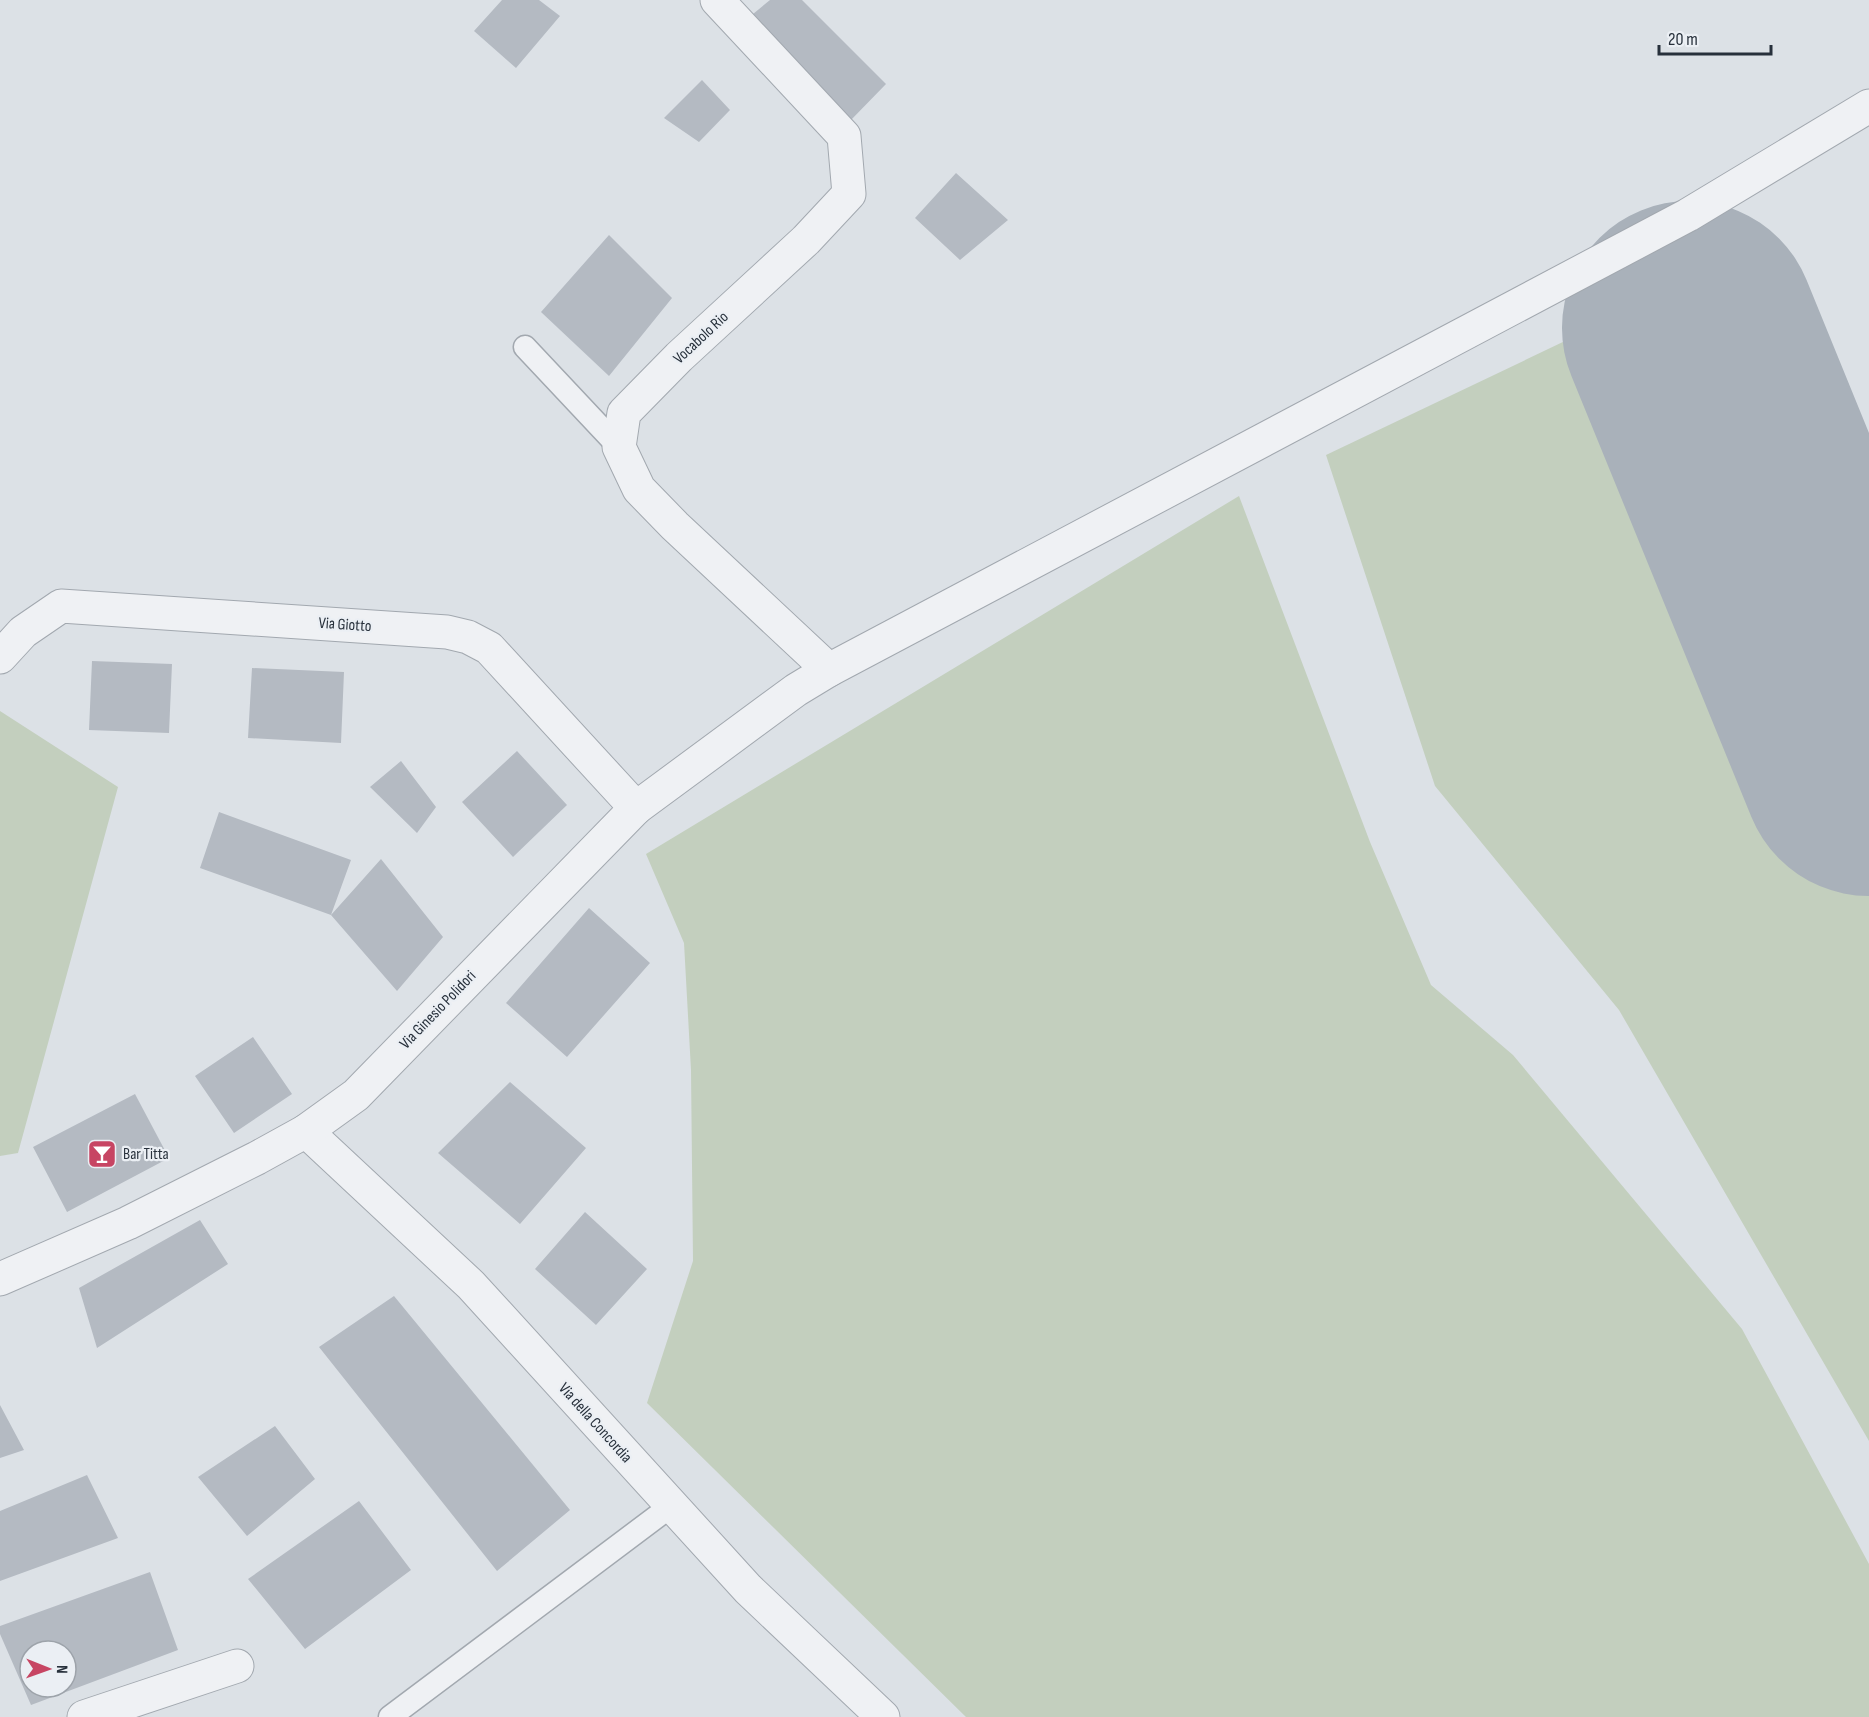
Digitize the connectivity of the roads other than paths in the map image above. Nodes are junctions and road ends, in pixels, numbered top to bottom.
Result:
1 (730, 5) edge
2 (1869, 106) edge
3 (525, 347) dead end
4 (619, 447) junction
5 (0, 657) edge
6 (829, 670) junction
7 (636, 808) junction
8 (306, 1131) junction
9 (0, 1279) edge
10 (671, 1506) junction
11 (237, 1666) dead end
12 (84, 1717) edge
13 (390, 1717) edge
14 (883, 1717) edge

1 - 4 street, Vocabolo Rio
2 - 6 street, Via Ginesio Polidori
3 - 4 lane
4 - 6 street
5 - 7 street, Via Giotto
6 - 7 street, Via Ginesio Polidori
7 - 8 street, Via Ginesio Polidori
8 - 9 street, Via Ginesio Polidori
8 - 10 street, Via della Concordia
10 - 13 lane
10 - 14 street, Via della Concordia
11 - 12 street

